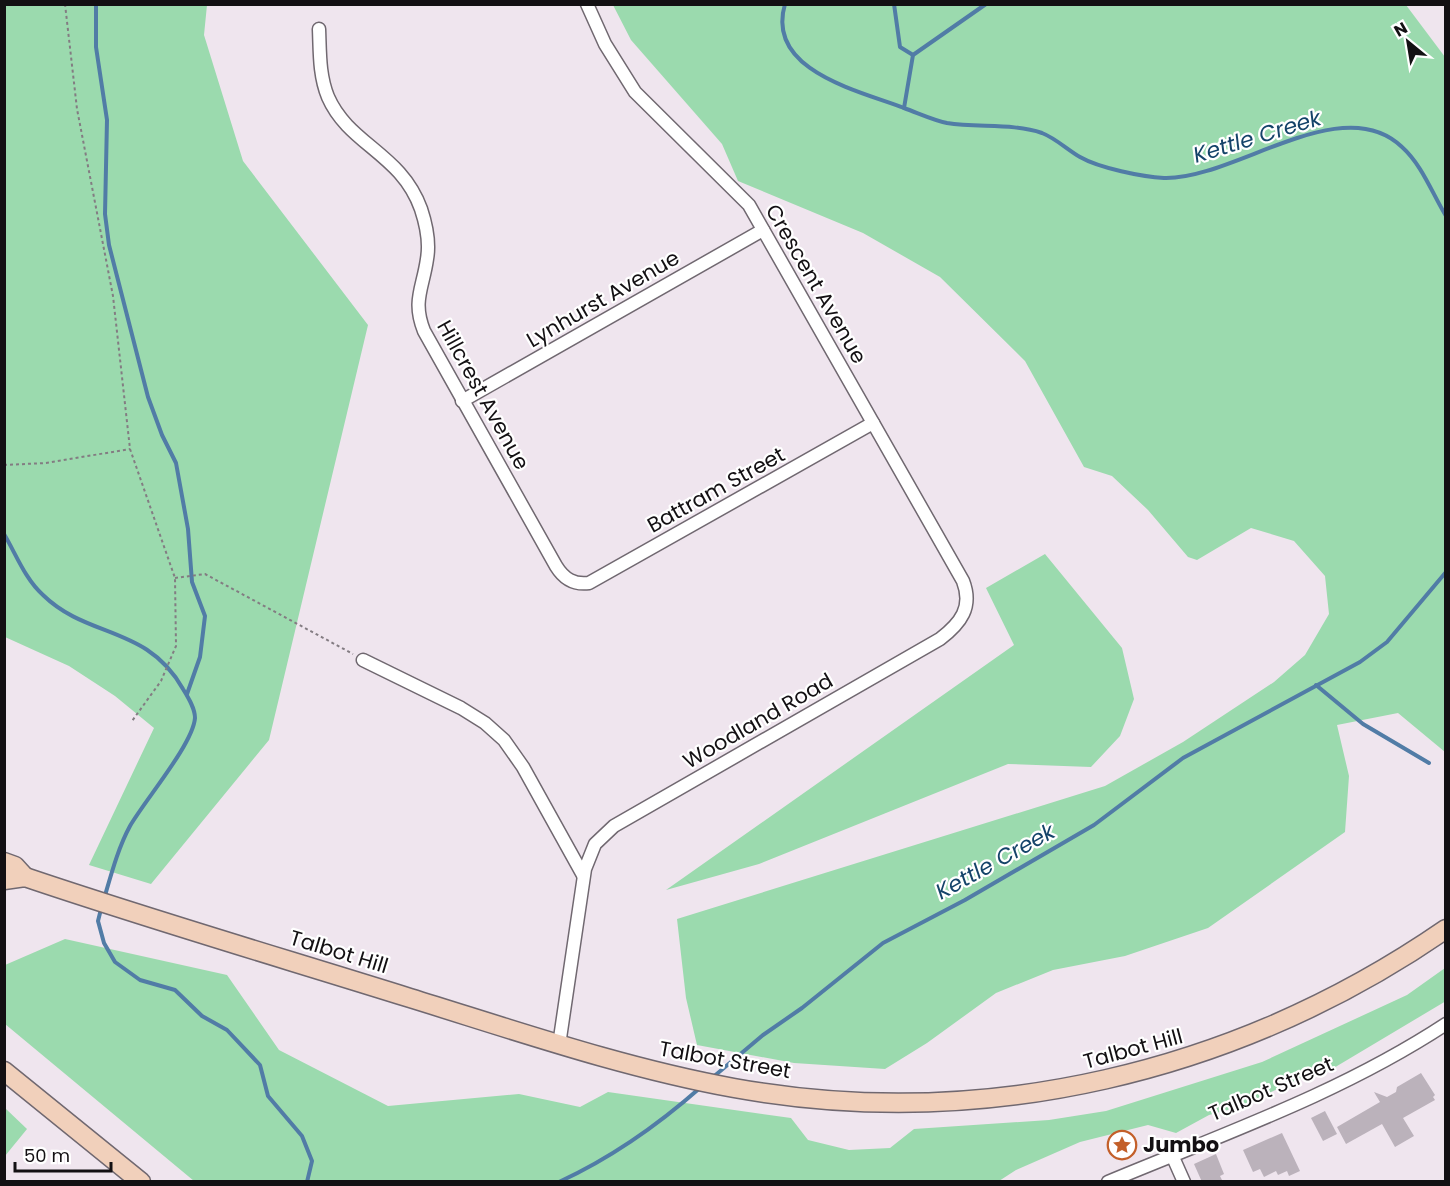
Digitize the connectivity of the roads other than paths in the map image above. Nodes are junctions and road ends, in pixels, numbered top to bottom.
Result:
1 (587, 4) edge
2 (319, 29) dead end
3 (763, 230) junction
4 (462, 401) junction
5 (873, 423) junction
6 (575, 583) joint
7 (965, 612) joint
8 (363, 660) road end
9 (4, 862) edge
10 (583, 875) junction
11 (25, 877) junction
12 (4, 879) edge
13 (1446, 929) edge
14 (1446, 1024) edge
15 (560, 1044) junction
16 (640, 1067) joint
17 (4, 1071) edge
18 (802, 1097) joint
19 (1172, 1155) junction
20 (141, 1182) edge
21 (1108, 1182) edge
22 (1184, 1182) edge

1 - 3 street, Crescent Avenue
2 - 4 street, Hillcrest Avenue
3 - 4 street, Lynhurst Avenue
3 - 5 street, Crescent Avenue
4 - 6 street, Hillcrest Avenue
5 - 6 street, Battram Street
5 - 7 street, Crescent Avenue
7 - 10 street, Woodland Road
8 - 10 street
9 - 11 main road, Talbot Hill
10 - 15 street, Woodland Road
11 - 12 main road, Talbot Hill
11 - 15 main road, Talbot Hill
13 - 18 main road, Talbot Hill
14 - 19 street, Talbot Street
15 - 16 main road, Talbot Hill
16 - 18 main road, Talbot Street
17 - 20 main road
19 - 21 street, Talbot Street
19 - 22 street

